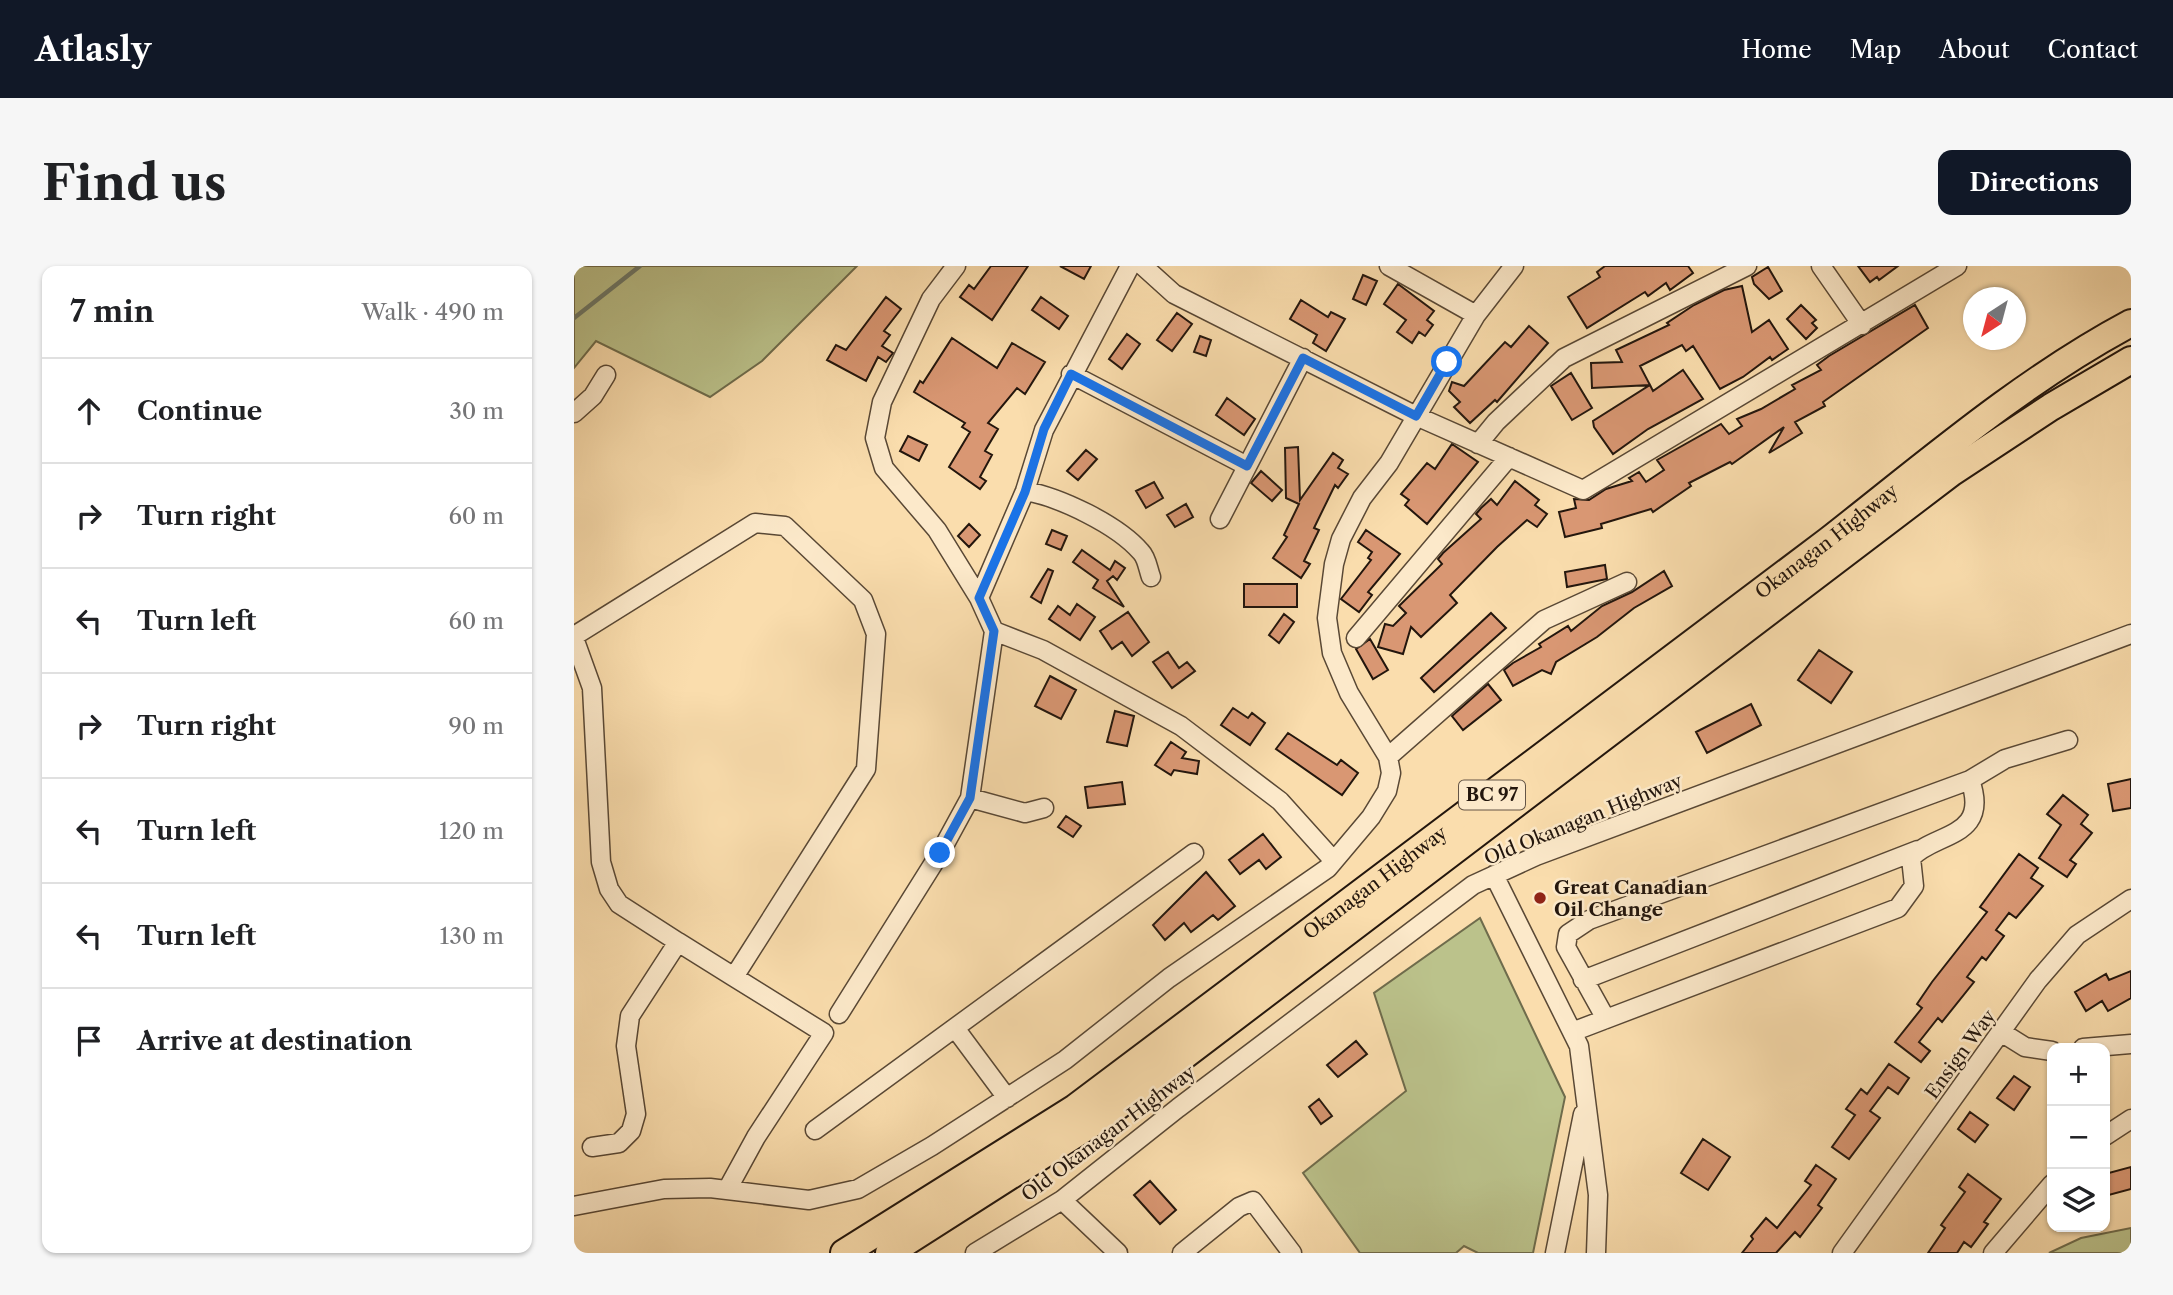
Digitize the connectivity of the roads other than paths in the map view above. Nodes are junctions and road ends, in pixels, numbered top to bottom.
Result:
1 (956, 266) edge
2 (1130, 266) edge
3 (1143, 266) edge
4 (1389, 266) edge
5 (1514, 266) edge
6 (1747, 266) edge
7 (1821, 266) edge
8 (1956, 266) edge
9 (1476, 315) junction
10 (2131, 323) edge
11 (1862, 325) junction
12 (1303, 358) junction
13 (2131, 360) edge
14 (606, 374) dead end
15 (1071, 374) junction
16 (574, 412) edge
17 (1416, 416) junction
18 (1478, 444) junction
19 (1509, 457) junction
20 (1247, 466) junction
21 (1025, 492) junction
22 (1220, 519) dead end
23 (1151, 578) dead end
24 (1627, 582) dead end
25 (979, 598) junction
26 (994, 631) junction
27 (2131, 634) edge
28 (574, 637) edge
29 (1356, 638) dead end
30 (2068, 740) dead end
31 (1388, 757) junction
32 (1970, 780) junction
33 (970, 798) junction
34 (1044, 808) dead end
35 (1918, 850) junction
36 (1194, 853) dead end
37 (1334, 861) junction
38 (1494, 875) junction
39 (2131, 899) edge
40 (678, 942) junction
41 (734, 977) junction
42 (1583, 980) junction
43 (839, 1014) dead end
44 (1606, 1019) junction
45 (955, 1028) junction
46 (1572, 1032) junction
47 (2001, 1032) junction
48 (2131, 1044) edge
49 (2110, 1046) edge
50 (2047, 1050) edge
51 (1007, 1098) junction
52 (1586, 1100) junction
53 (2131, 1119) edge
54 (814, 1130) dead end
55 (2110, 1133) edge
56 (592, 1147) dead end
57 (727, 1190) junction
58 (2047, 1190) edge
59 (1062, 1200) junction
60 (574, 1206) edge
61 (844, 1253) edge
62 (889, 1253) edge
63 (975, 1253) edge
64 (1118, 1253) edge
65 (1182, 1253) edge
66 (1292, 1253) edge
67 (1555, 1253) edge
68 (1596, 1253) edge
69 (1842, 1253) edge
70 (1993, 1253) edge

1 - 25 street
2 - 15 street
3 - 12 street
4 - 9 street
5 - 9 street
6 - 18 street
7 - 11 street
8 - 11 street
9 - 17 street
10 - 61 highway, Okanagan Highway / BC 97
11 - 19 street
12 - 17 street
12 - 20 street
13 - 62 highway, Okanagan Highway / BC 97
14 - 16 street
15 - 20 street
15 - 21 street
17 - 18 street
17 - 31 street
18 - 19 street
19 - 29 street
20 - 22 street
21 - 23 street
21 - 25 street
24 - 31 street
25 - 26 street
26 - 33 street
26 - 37 street
27 - 38 street, Old Okanagan Highway
28 - 40 street
28 - 41 street
30 - 32 street
31 - 37 street
32 - 35 street
32 - 42 street
33 - 34 street
33 - 43 street
35 - 42 street
35 - 44 street
36 - 45 street
37 - 51 street
38 - 46 street
38 - 59 street, Old Okanagan Highway
39 - 47 street, Ensign Way
40 - 41 street
40 - 56 street
41 - 57 street
42 - 44 street
44 - 46 street
45 - 51 street
45 - 54 street
46 - 52 street
47 - 50 street
47 - 69 street, Ensign Way
48 - 49 street
51 - 57 street
52 - 67 street
52 - 68 street
53 - 55 street
57 - 60 street
58 - 70 street
59 - 63 street, Old Okanagan Highway
59 - 64 street
65 - 66 street

